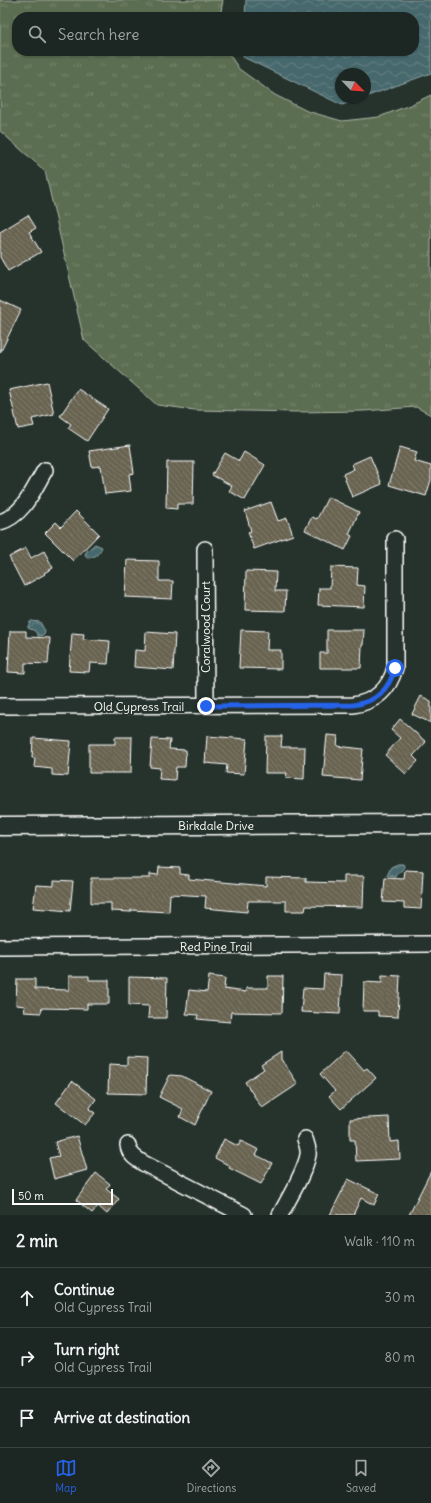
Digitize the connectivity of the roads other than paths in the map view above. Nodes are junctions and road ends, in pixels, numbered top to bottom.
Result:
1 (45, 470) dead end
2 (0, 522) edge
3 (395, 539) dead end
4 (205, 549) dead end
5 (0, 706) edge
6 (206, 706) junction
7 (431, 824) edge
8 (0, 826) edge
9 (431, 944) edge
10 (0, 947) edge
11 (305, 1139) dead end
12 (128, 1145) dead end
13 (244, 1215) edge
14 (280, 1215) edge

1 - 2 street
3 - 6 street, Old Cypress Trail
4 - 6 street, Coralwood Court
5 - 6 street, Old Cypress Trail
7 - 8 street, Birkdale Drive
9 - 10 street, Red Pine Trail
11 - 14 street
12 - 13 street

